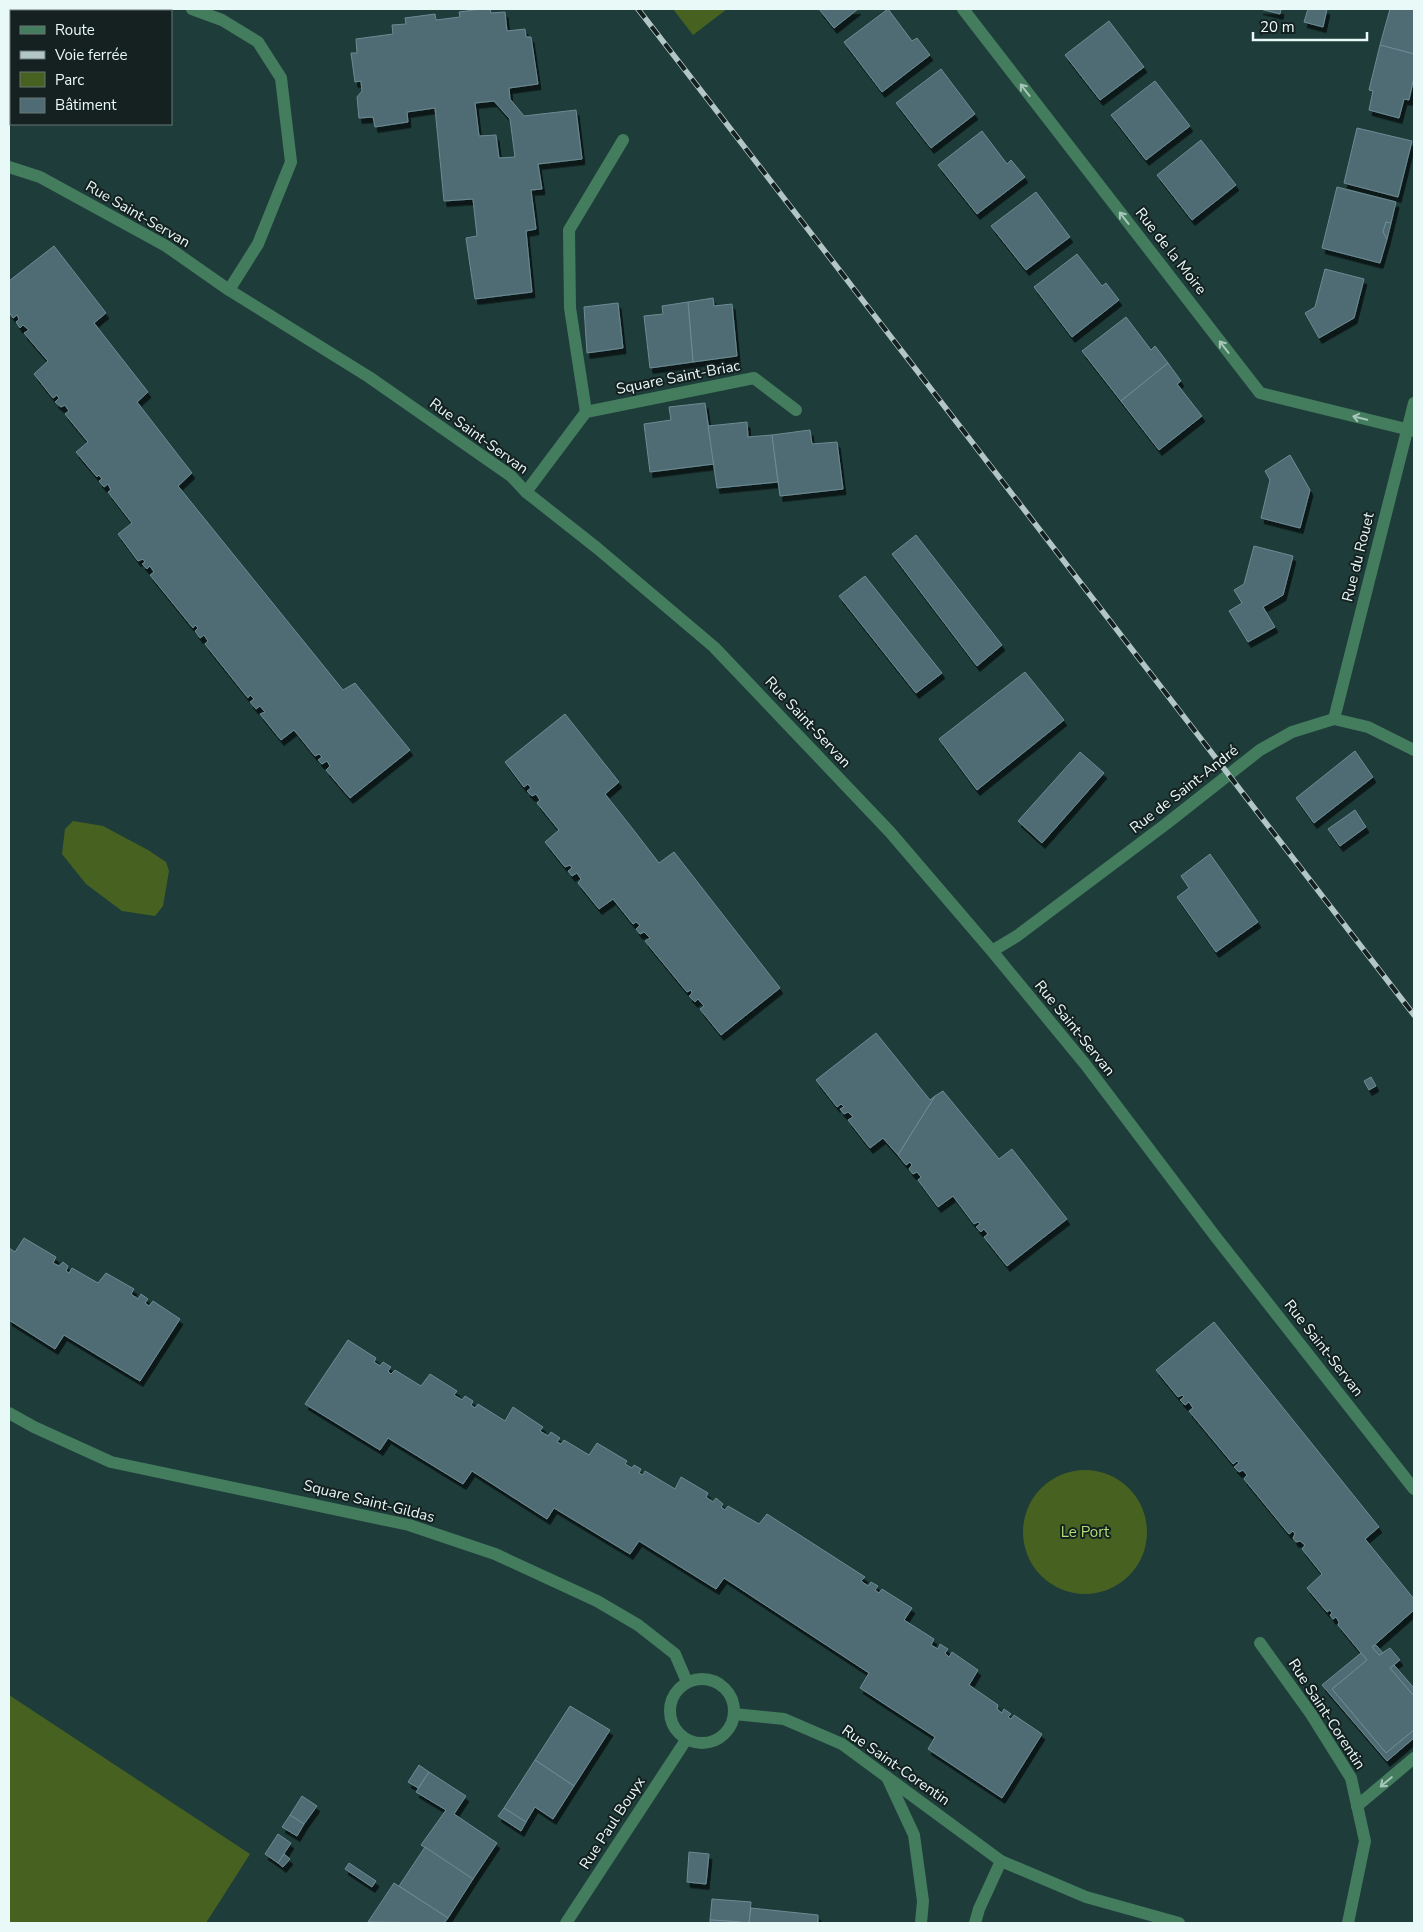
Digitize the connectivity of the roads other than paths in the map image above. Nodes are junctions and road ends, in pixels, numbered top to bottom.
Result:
1 (192, 9) edge
2 (963, 9) edge
3 (623, 140) dead end
4 (9, 167) edge
5 (229, 290) junction
6 (1414, 403) edge
7 (796, 410) dead end
8 (586, 412) junction
9 (1411, 430) edge
10 (526, 492) junction
11 (1334, 719) junction
12 (1414, 750) edge
13 (992, 951) junction
14 (9, 1413) edge
15 (1414, 1489) edge
16 (1260, 1643) dead end
17 (687, 1682) junction
18 (734, 1714) junction
19 (686, 1740) junction
20 (1414, 1758) edge
21 (886, 1775) junction
22 (1357, 1806) junction
23 (1001, 1860) junction
24 (566, 1923) edge
25 (921, 1923) edge
26 (975, 1923) edge
27 (1179, 1923) edge
28 (1348, 1923) edge

1 - 5 street
9 -> 2 street, Rue de la Moire
3 - 8 street
4 - 5 street, Rue Saint-Servan
5 - 10 street, Rue Saint-Servan
6 - 9 street, Rue du Rouet
7 - 8 street, Square Saint-Briac
8 - 10 street
9 - 11 street, Rue du Rouet
10 - 13 street, Rue Saint-Servan
11 - 12 street
11 - 13 street, Rue de Saint-André
13 - 15 street, Rue Saint-Servan
14 - 17 street, Square Saint-Gildas
16 - 22 street, Rue Saint-Corentin
17 - 18 street
17 - 19 street
18 - 19 street
18 - 21 street, Rue Saint-Corentin
19 - 24 street, Rue Paul Bouyx
20 -> 22 street
21 - 23 street, Rue Saint-Corentin
21 - 25 street
22 - 28 street, Rue Saint-Corentin
23 - 26 street
23 - 27 street, Rue Saint-Corentin

